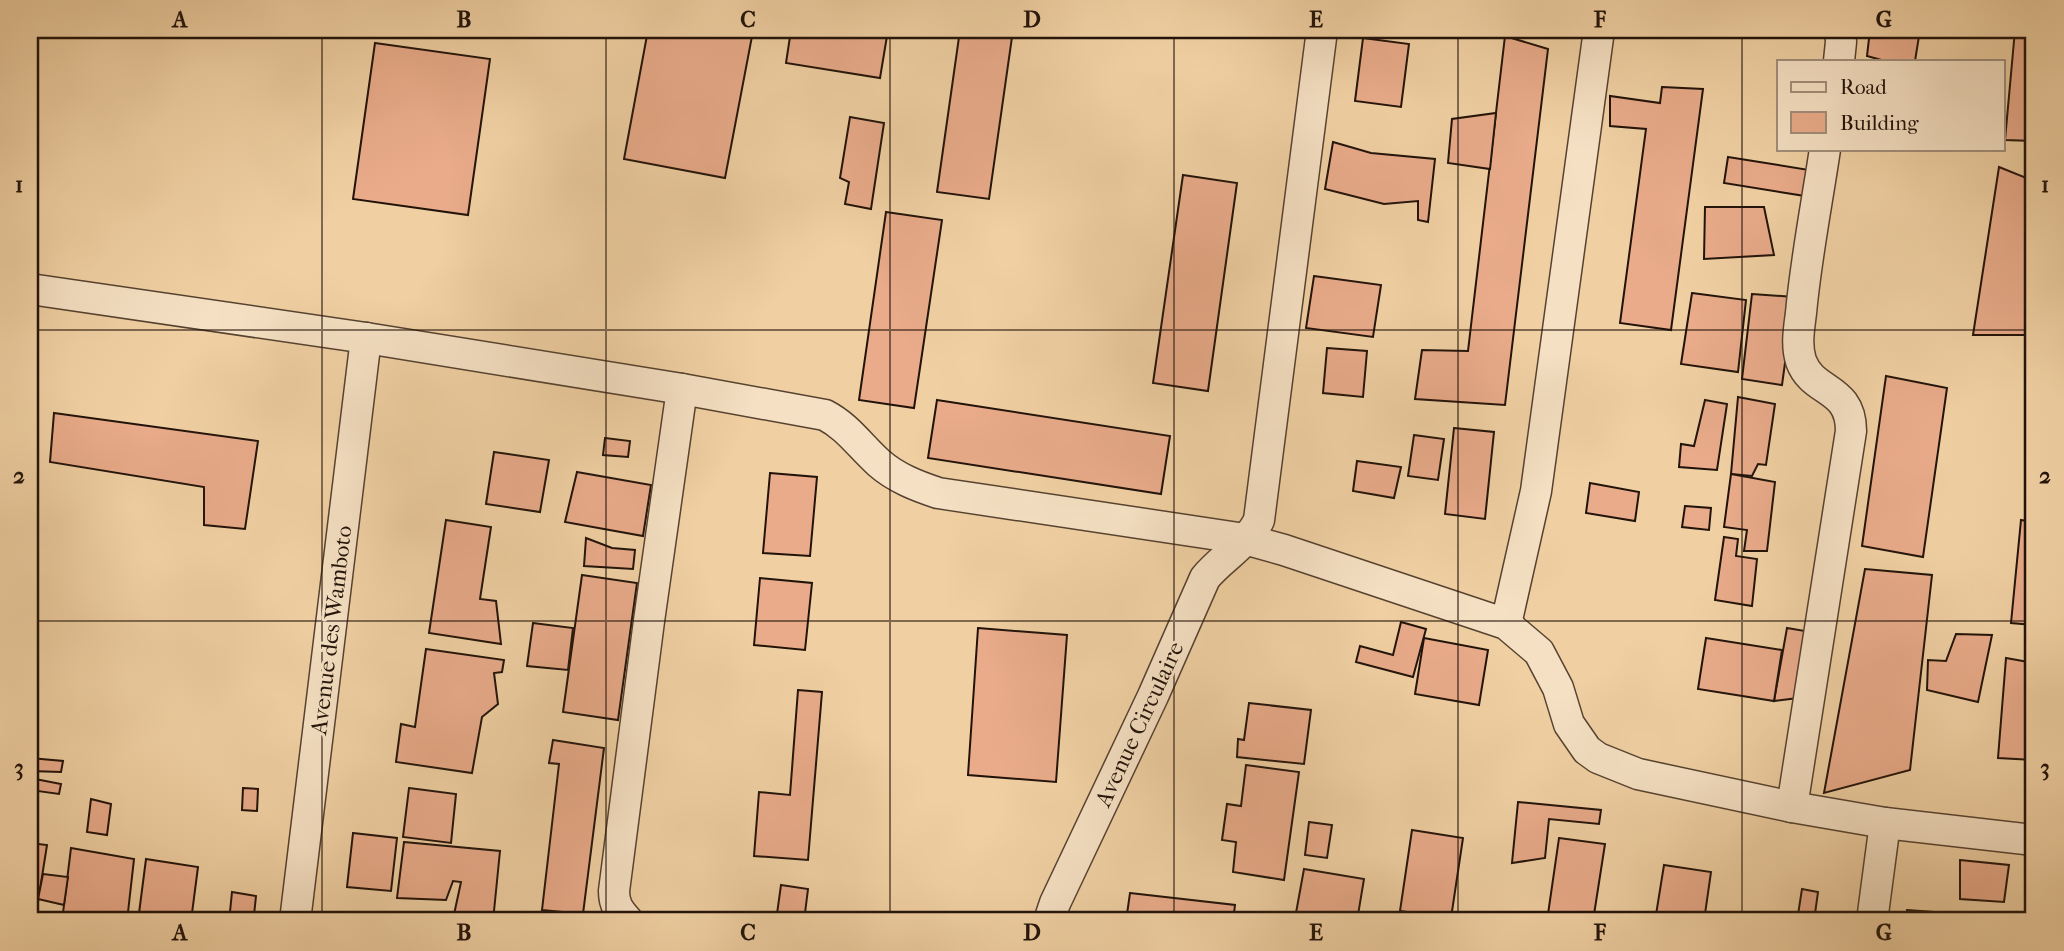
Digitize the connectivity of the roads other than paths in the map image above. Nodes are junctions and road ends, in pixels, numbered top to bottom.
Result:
1 (1322, 30) edge
2 (1599, 30) edge
3 (1835, 30) edge
4 (1839, 60) edge
5 (1825, 150) edge
6 (30, 289) edge
7 (366, 338) junction
8 (682, 388) junction
9 (1245, 539) junction
10 (1506, 624) junction
11 (1792, 807) junction
12 (1885, 823) junction
13 (2034, 840) edge
14 (295, 921) edge
15 (628, 921) edge
16 (1049, 921) edge
17 (1872, 921) edge

1 - 9 street
2 - 10 street
3 - 4 street
5 - 11 street
6 - 7 street
7 - 8 street
7 - 14 street, Avenue des Wamboto
8 - 9 street
8 - 15 street
9 - 10 street
9 - 16 street, Avenue Circulaire
10 - 11 street
11 - 12 street
12 - 13 street
12 - 17 street

